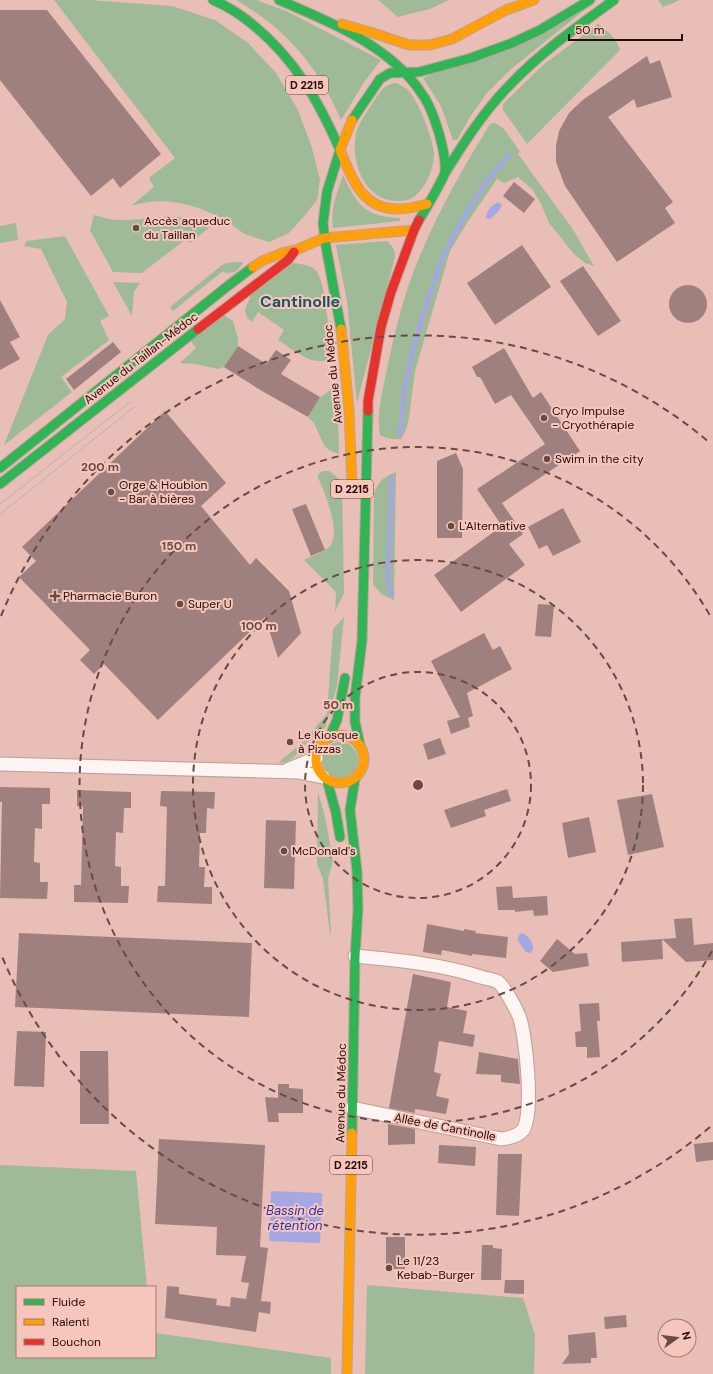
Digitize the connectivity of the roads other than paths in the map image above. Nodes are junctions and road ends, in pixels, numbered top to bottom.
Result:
1 (212, 0) edge
2 (279, 0) edge
3 (534, 0) edge
4 (590, 0) edge
5 (614, 0) edge
6 (327, 20) junction
7 (404, 72) junction
8 (340, 150) junction
9 (445, 173) junction
10 (427, 204) junction
11 (414, 230) junction
12 (324, 238) junction
13 (296, 250) junction
14 (0, 468) edge
15 (0, 484) edge
16 (352, 496) dead end
17 (346, 668) dead end
18 (329, 738) junction
19 (360, 745) junction
20 (316, 758) junction
21 (0, 764) edge
22 (277, 772) junction
23 (325, 779) junction
24 (355, 779) junction
25 (342, 848) dead end
26 (348, 916) dead end
27 (355, 956) junction
28 (352, 1108) junction
29 (348, 1374) edge

1 - 8 main road, D 2215
2 - 6 main road
3 - 6 main road
4 - 7 main road, Avenue du Médoc
5 - 9 main road
6 - 7 main road
7 - 8 main road, Avenue du Médoc / D 2215
7 - 9 main road
8 - 10 main road, D 2215
8 - 12 main road, Avenue du Médoc / D 2215
9 - 10 main road, D 2215
10 - 11 main road, D 2215
11 - 12 main road, Avenue du Taillan-Médoc
11 - 19 main road, D 2215
12 - 13 main road, Avenue du Taillan-Médoc
12 - 16 main road, Avenue du Médoc / D 2215
13 - 14 main road, Avenue du Taillan-Médoc
13 - 15 main road, Avenue du Taillan-Médoc
17 - 18 main road
18 - 19 main road
18 - 20 main road
19 - 24 main road
20 - 22 street
20 - 23 main road
21 - 22 street
22 - 23 street
23 - 24 main road
23 - 25 main road
24 - 27 main road, Avenue du Médoc / D 2215
26 - 27 main road, Avenue du Médoc / D 2215
27 - 28 main road, Avenue du Médoc / D 2215
27 - 28 street, Allée de Cantinolle
28 - 29 main road, Avenue du Médoc / D 2215

